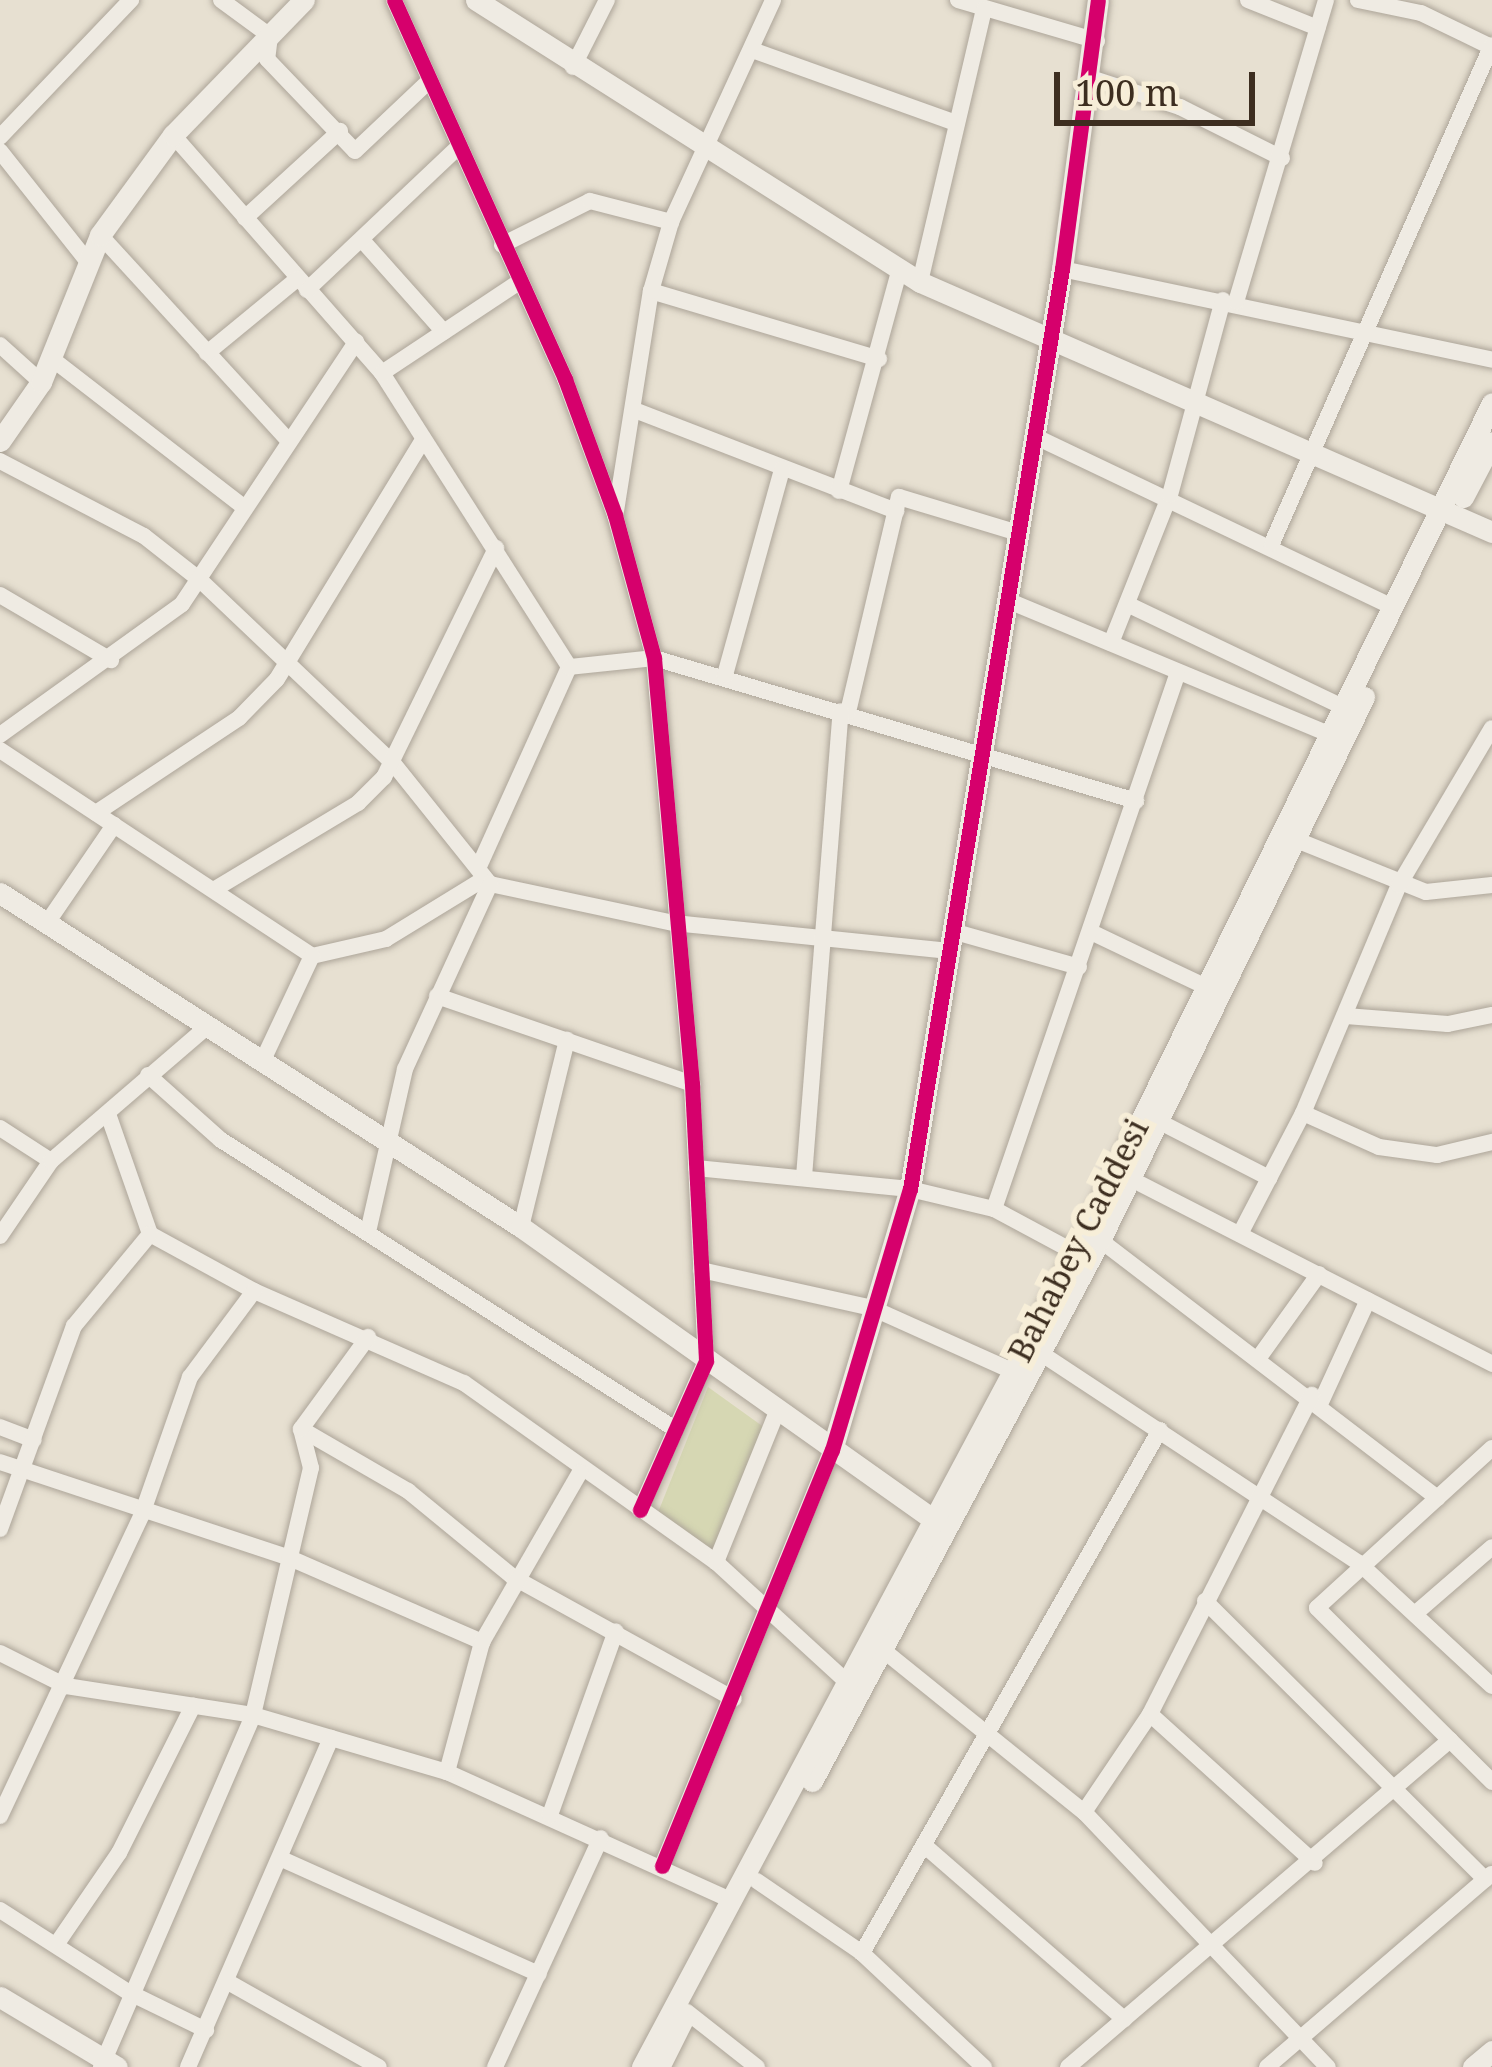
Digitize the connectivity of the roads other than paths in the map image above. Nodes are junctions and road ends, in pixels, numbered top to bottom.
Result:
1 (130, 0) edge
2 (221, 0) edge
3 (304, 0) edge
4 (476, 0) edge
5 (607, 0) edge
6 (773, 0) edge
7 (958, 0) edge
8 (1098, 0) edge
9 (1247, 0) edge
10 (1326, 0) edge
11 (1358, 0) edge
12 (398, 4) edge
13 (984, 9) junction
14 (1318, 28) junction
15 (270, 36) junction
16 (1096, 41) junction
17 (1491, 46) edge
18 (752, 50) junction
19 (573, 67) junction
20 (1088, 77) junction
21 (428, 82) junction
22 (956, 123) junction
23 (340, 131) junction
24 (173, 136) junction
25 (0, 137) edge
26 (458, 147) junction
27 (703, 148) junction
28 (0, 152) edge
29 (1282, 158) junction
30 (245, 218) junction
31 (671, 221) junction
32 (100, 235) junction
33 (362, 240) junction
34 (502, 245) junction
35 (88, 262) junction
36 (1062, 268) junction
37 (909, 276) junction
38 (302, 284) junction
39 (516, 284) junction
40 (651, 291) junction
41 (1230, 301) junction
42 (1368, 329) junction
43 (444, 332) junction
44 (1046, 340) junction
45 (356, 342) junction
46 (0, 345) edge
47 (207, 353) junction
48 (51, 358) junction
49 (879, 359) junction
50 (1492, 360) edge
51 (382, 373) junction
52 (40, 382) junction
53 (1197, 403) junction
54 (1492, 403) edge
55 (637, 412) junction
56 (1034, 436) junction
57 (288, 440) junction
58 (423, 440) junction
59 (0, 441) edge
60 (1492, 442) edge
61 (1311, 449) junction
62 (0, 460) edge
63 (782, 469) junction
64 (839, 491) junction
65 (1170, 495) junction
66 (244, 507) junction
67 (896, 512) junction
68 (1448, 513) junction
69 (615, 515) junction
70 (1492, 532) edge
71 (1018, 533) junction
72 (1272, 543) junction
73 (496, 548) junction
74 (200, 580) junction
75 (0, 596) edge
76 (1009, 601) junction
77 (1127, 604) junction
78 (1393, 607) junction
79 (1112, 644) junction
80 (654, 658) junction
81 (111, 660) junction
82 (288, 663) junction
83 (569, 667) junction
84 (725, 675) junction
85 (1177, 675) junction
86 (1343, 707) junction
87 (844, 712) junction
88 (1492, 728) edge
89 (1328, 734) junction
90 (0, 735) edge
91 (0, 750) edge
92 (980, 755) junction
93 (1492, 759) edge
94 (393, 763) junction
95 (1471, 764) junction
96 (1136, 801) junction
97 (96, 813) junction
98 (114, 825) junction
99 (1294, 839) junction
100 (485, 876) junction
101 (1399, 885) junction
102 (1492, 885) edge
103 (215, 890) junction
104 (0, 893) edge
105 (47, 923) junction
106 (674, 923) junction
107 (1091, 932) junction
108 (825, 935) junction
109 (951, 941) junction
110 (311, 956) junction
111 (1078, 967) junction
112 (1204, 986) junction
113 (437, 996) junction
114 (1492, 1015) edge
115 (1346, 1016) junction
116 (208, 1026) junction
117 (567, 1040) junction
118 (263, 1060) junction
119 (148, 1075) junction
120 (692, 1084) junction
121 (1303, 1113) junction
122 (108, 1114) junction
123 (1160, 1122) junction
124 (0, 1128) edge
125 (1492, 1142) edge
126 (387, 1144) junction
127 (51, 1161) junction
128 (696, 1168) junction
129 (804, 1177) junction
130 (1269, 1178) junction
131 (1131, 1179) junction
132 (910, 1189) junction
133 (994, 1209) junction
134 (521, 1227) junction
135 (368, 1232) junction
136 (150, 1234) junction
137 (1240, 1234) junction
138 (0, 1236) edge
139 (1100, 1240) junction
140 (1076, 1253) junction
141 (701, 1270) junction
142 (1319, 1274) junction
143 (254, 1292) junction
144 (1368, 1300) junction
145 (872, 1308) junction
146 (368, 1337) junction
147 (1039, 1352) junction
148 (1260, 1356) junction
149 (706, 1361) junction
150 (1492, 1364) edge
151 (1012, 1371) junction
152 (1317, 1398) junction
153 (776, 1414) junction
154 (0, 1426) edge
155 (675, 1429) junction
156 (301, 1430) junction
157 (1160, 1430) junction
158 (34, 1440) junction
159 (1492, 1448) edge
160 (832, 1450) junction
161 (0, 1462) edge
162 (24, 1469) junction
163 (580, 1472) junction
164 (1256, 1497) junction
165 (1438, 1498) junction
166 (640, 1510) junction
167 (142, 1514) junction
168 (934, 1520) junction
169 (0, 1529) edge
170 (1492, 1547) edge
171 (290, 1558) junction
172 (716, 1562) junction
173 (1359, 1563) junction
174 (513, 1576) junction
175 (1205, 1601) junction
176 (1417, 1612) junction
177 (770, 1615) junction
178 (616, 1631) junction
179 (482, 1642) junction
180 (884, 1650) junction
181 (0, 1653) edge
182 (848, 1683) junction
183 (66, 1686) junction
184 (1492, 1686) edge
185 (734, 1699) junction
186 (193, 1706) junction
187 (1150, 1714) junction
188 (253, 1715) junction
189 (992, 1733) junction
190 (332, 1738) junction
191 (1450, 1740) junction
192 (447, 1772) junction
193 (1492, 1782) edge
194 (1401, 1788) junction
195 (1084, 1812) junction
196 (550, 1815) junction
197 (0, 1816) edge
198 (602, 1838) junction
199 (925, 1846) junction
200 (284, 1861) junction
201 (1315, 1863) junction
202 (662, 1866) junction
203 (1489, 1876) edge
204 (757, 1881) junction
205 (730, 1900) junction
206 (0, 1910) edge
207 (56, 1945) junction
208 (1211, 1945) junction
209 (862, 1953) junction
210 (539, 1974) junction
211 (228, 1982) junction
212 (128, 1992) junction
213 (0, 1996) edge
214 (687, 2012) junction
215 (1124, 2019) junction
216 (206, 2030) junction
217 (1299, 2039) junction
218 (1492, 2050) edge
219 (107, 2064) edge
220 (188, 2067) edge
221 (379, 2067) edge
222 (495, 2067) edge
223 (642, 2067) edge
224 (659, 2067) edge
225 (757, 2067) edge
226 (984, 2067) edge
227 (1068, 2067) edge
228 (1267, 2067) edge
229 (1328, 2067) edge
230 (1473, 2067) edge

1 - 25 street
2 - 15 street
3 - 15 street
4 - 19 street
5 - 19 street
6 - 18 street
7 - 13 street
8 - 16 street
9 - 14 street
10 - 14 street
11 - 17 street
12 - 21 street
13 - 16 street
13 - 22 street
14 - 29 street
15 - 23 street
15 - 24 street
16 - 20 street
17 - 42 street
18 - 22 street
18 - 27 street
19 - 27 street
20 - 29 street
20 - 36 street
21 - 23 street
21 - 26 street
22 - 37 street
23 - 30 street
24 - 30 street
24 - 32 street
26 - 33 street
26 - 34 street
27 - 31 street
27 - 37 street
28 - 35 street
29 - 41 street
30 - 38 street
31 - 34 street
31 - 40 street
32 - 35 street
32 - 47 street
33 - 38 street
33 - 43 street
34 - 39 street
35 - 48 street
36 - 41 street
36 - 44 street
37 - 44 street
37 - 49 street
38 - 45 street
38 - 47 street
39 - 43 street
39 - 69 street
40 - 49 street
40 - 55 street
41 - 42 street
41 - 53 street
42 - 50 street
42 - 61 street
43 - 51 street
44 - 53 street
44 - 56 street
45 - 51 street
45 - 57 street
46 - 52 street
47 - 57 street
48 - 52 street
48 - 66 street
49 - 64 street
51 - 58 street
52 - 59 street
53 - 61 street
53 - 65 street
54 - 68 street, Bahabey Caddesi
55 - 63 street
55 - 69 street
56 - 65 street
56 - 71 street
57 - 66 street
58 - 73 street
58 - 82 street
60 - 68 street, Bahabey Caddesi
61 - 68 street
61 - 72 street
62 - 74 street
63 - 64 street
63 - 84 street
64 - 67 street
65 - 72 street
65 - 77 street
66 - 74 street
67 - 71 street
67 - 87 street
68 - 70 street
68 - 78 street, Bahabey Caddesi
68 - 99 street, Bahabey Caddesi
69 - 80 street
71 - 76 street
72 - 78 street
73 - 83 street
73 - 94 street
74 - 81 street
74 - 82 street
75 - 81 street
76 - 79 street
76 - 92 street
77 - 79 street
77 - 86 street
78 - 86 street, Bahabey Caddesi
79 - 85 street
80 - 83 street
80 - 84 street
80 - 106 street
81 - 90 street
82 - 94 street
82 - 97 street
83 - 100 street
84 - 87 street
85 - 89 street
85 - 96 street
86 - 89 street, Bahabey Caddesi
87 - 92 street
87 - 108 street
88 - 95 street
89 - 112 street, Bahabey Caddesi
91 - 97 street
92 - 96 street
92 - 109 street
93 - 95 street
94 - 100 street
94 - 103 street
95 - 101 street
96 - 107 street
97 - 98 street
98 - 103 street
98 - 105 street
99 - 101 street
99 - 123 street, Bahabey Caddesi
100 - 106 street
100 - 110 street
100 - 113 street
101 - 102 street
101 - 115 street
103 - 110 street
104 - 105 street
105 - 116 street
106 - 108 street
106 - 120 street
107 - 111 street
107 - 112 street
108 - 109 street
108 - 129 street
109 - 111 street
109 - 132 street
110 - 118 street
111 - 133 street
112 - 140 street, Bahabey Caddesi
113 - 117 street
113 - 126 street
114 - 115 street
115 - 121 street
116 - 118 street
116 - 119 street
117 - 120 street
117 - 134 street
118 - 126 street
119 - 122 street
119 - 135 street
120 - 128 street
121 - 125 street
121 - 130 street
122 - 127 street
122 - 136 street
123 - 130 street
123 - 131 street, Bahabey Caddesi
124 - 127 street
126 - 134 street
126 - 135 street
127 - 138 street
128 - 129 street
128 - 141 street
129 - 132 street
130 - 137 street
131 - 137 street
131 - 139 street, Bahabey Caddesi
132 - 133 street
132 - 145 street
133 - 140 street
134 - 149 street
135 - 155 street
136 - 143 street
136 - 158 street
137 - 142 street
139 - 147 street, Bahabey Caddesi
139 - 148 street
140 - 151 street, Bahabey Caddesi
141 - 145 street
141 - 149 street
142 - 144 street
142 - 148 street
143 - 146 street
143 - 167 street
144 - 150 street
144 - 152 street
145 - 151 street
145 - 160 street
146 - 156 street
146 - 163 street
147 - 157 street
147 - 180 street, Bahabey Caddesi
148 - 152 street
149 - 153 street
149 - 155 street
151 - 168 street, Bahabey Caddesi
152 - 164 street
152 - 165 street
153 - 160 street
153 - 172 street
154 - 158 street
155 - 166 street
156 - 171 street
156 - 174 street
157 - 164 street
157 - 189 street
158 - 162 street
159 - 165 street
160 - 168 street
160 - 177 street
161 - 162 street
162 - 167 street
162 - 169 street
163 - 166 street
163 - 174 street
164 - 173 street
164 - 175 street
165 - 173 street
166 - 172 street
167 - 171 street
167 - 183 street
168 - 182 street, Bahabey Caddesi
170 - 176 street
171 - 179 street
171 - 188 street
172 - 177 street
173 - 176 street
173 - 191 street
174 - 178 street
174 - 179 street
175 - 187 street
175 - 194 street
176 - 184 street
177 - 182 street
177 - 185 street
178 - 185 street
178 - 196 street
179 - 192 street
180 - 189 street
180 - 204 street, Bahabey Caddesi
181 - 183 street
182 - 205 street, Bahabey Caddesi
183 - 186 street
183 - 197 street
185 - 202 street
186 - 188 street
186 - 207 street
187 - 195 street
187 - 201 street
188 - 190 street
188 - 212 street
189 - 195 street
189 - 199 street
190 - 192 street
190 - 200 street
191 - 193 street
191 - 194 street
192 - 196 street
194 - 201 street
194 - 203 street
195 - 208 street
196 - 198 street
198 - 202 street
198 - 210 street
199 - 209 street
199 - 215 street
200 - 210 street
200 - 211 street
201 - 208 street
202 - 205 street
203 - 217 street
204 - 209 street
204 - 214 street, Bahabey Caddesi
205 - 223 street, Bahabey Caddesi
206 - 207 street
207 - 212 street
208 - 215 street
208 - 217 street
209 - 226 street
210 - 222 street
211 - 216 street
211 - 221 street
212 - 216 street
212 - 219 street
213 - 219 street
214 - 224 street, Bahabey Caddesi
214 - 225 street
215 - 227 street
216 - 220 street
217 - 228 street
217 - 229 street
218 - 230 street

